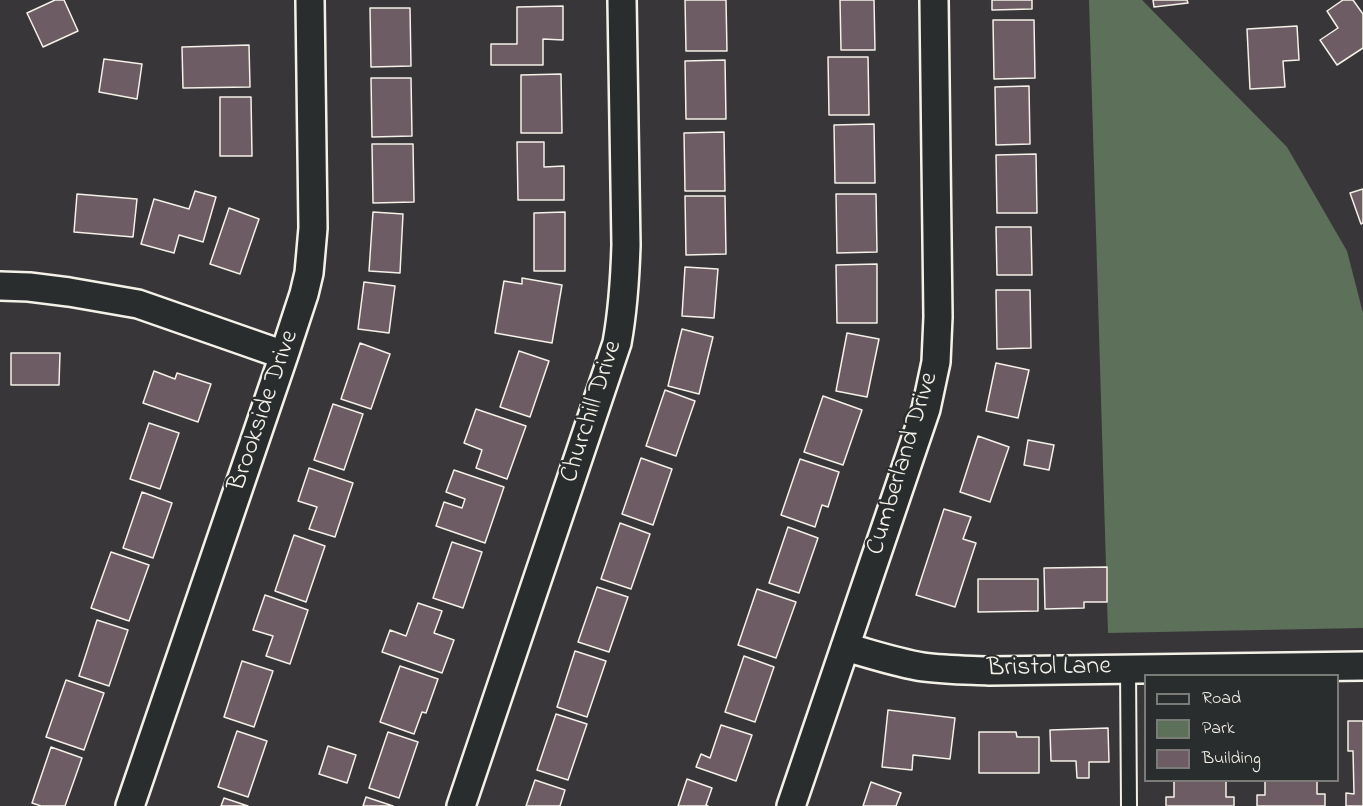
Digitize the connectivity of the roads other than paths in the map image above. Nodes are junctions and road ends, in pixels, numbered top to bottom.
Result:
1 (310, 0) edge
2 (622, 0) edge
3 (934, 0) edge
4 (0, 286) edge
5 (284, 355) junction
6 (845, 648) junction
7 (1363, 666) edge
8 (1128, 668) junction
9 (130, 806) edge
10 (460, 806) edge
11 (791, 806) edge
12 (1129, 806) edge

1 - 5 street, Brookside Drive
2 - 10 street, Churchill Drive
3 - 6 street, Cumberland Drive
4 - 5 street
5 - 9 street, Brookside Drive
6 - 8 street, Bristol Lane
6 - 11 street, Cumberland Drive
7 - 8 street, Bristol Lane
8 - 12 lane

